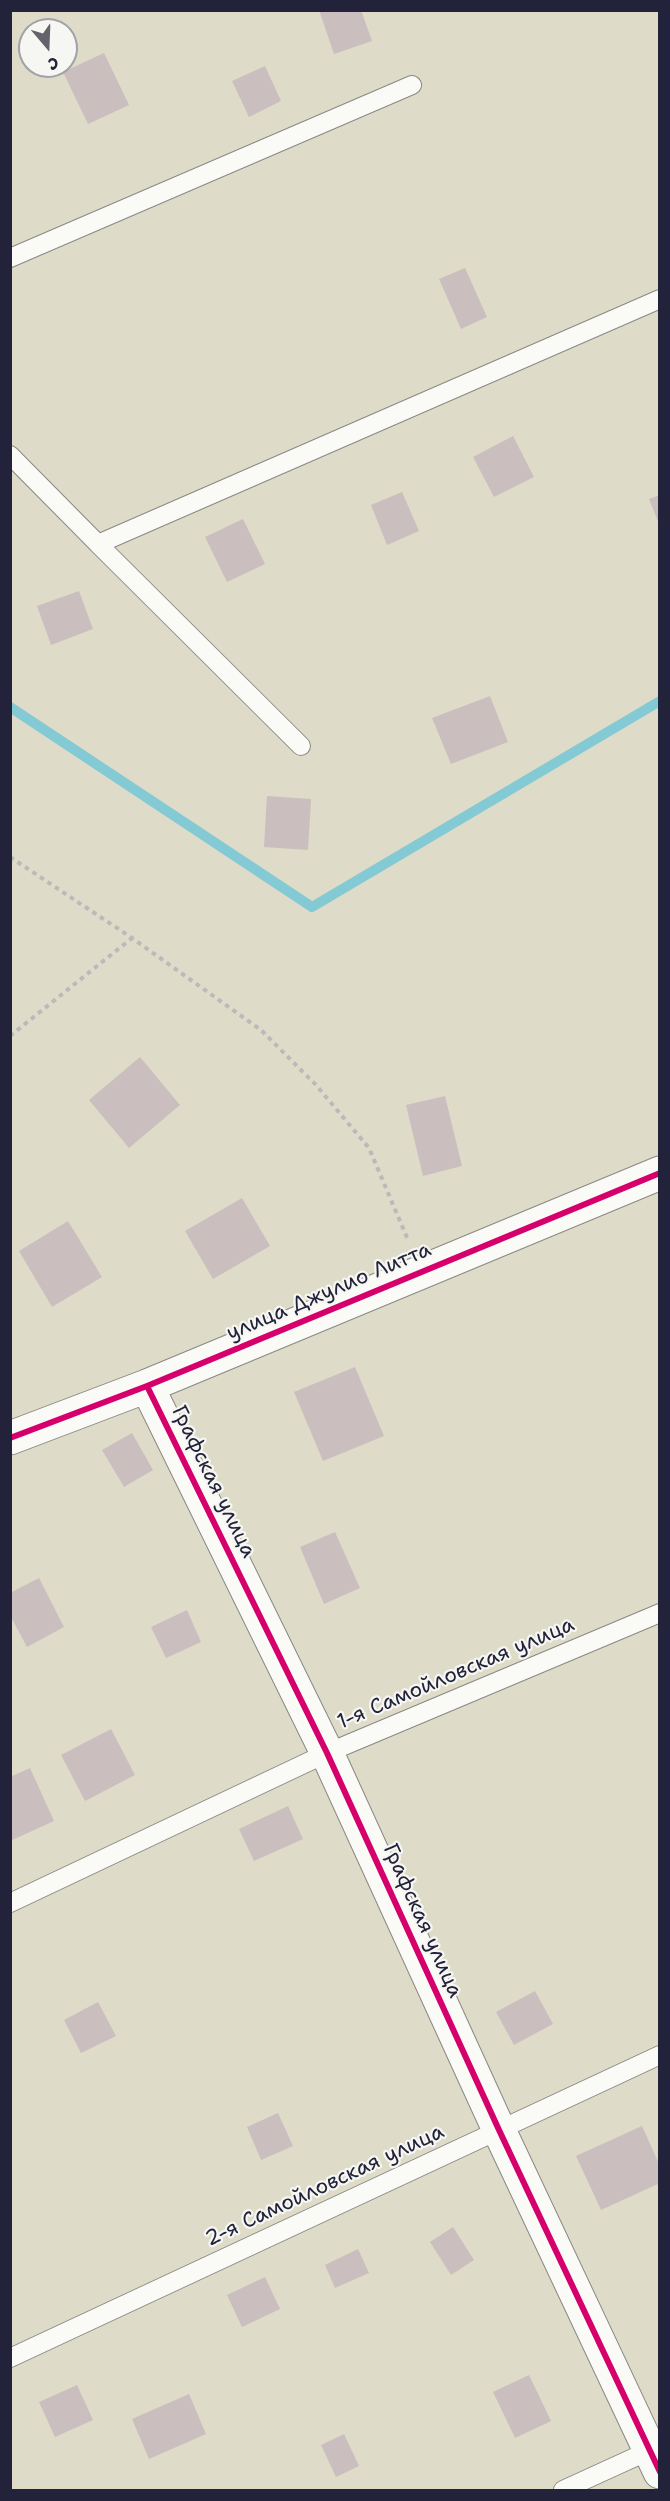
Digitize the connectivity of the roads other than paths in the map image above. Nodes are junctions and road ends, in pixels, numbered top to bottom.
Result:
1 (412, 85) dead end
2 (10, 258) edge
3 (660, 299) edge
4 (10, 454) edge
5 (98, 544) junction
6 (301, 746) dead end
7 (660, 1173) edge
8 (147, 1386) junction
9 (10, 1438) edge
10 (660, 1613) edge
11 (327, 1753) junction
12 (10, 1903) edge
13 (660, 2055) edge
14 (499, 2130) junction
15 (10, 2358) edge
16 (656, 2456) edge
17 (563, 2490) edge

1 - 2 lane
3 - 5 lane
4 - 5 lane
5 - 6 lane
7 - 8 street, улица Джулио Литта
8 - 9 street, улица Джулио Литта
8 - 11 street, Графская улица
10 - 11 lane, 1-я Самойловская улица
11 - 12 lane, 1-я Самойловская улица
11 - 14 street, Графская улица
13 - 14 lane, 2-я Самойловская улица
14 - 15 lane, 2-я Самойловская улица
14 - 16 street, Графская улица
16 - 17 lane

